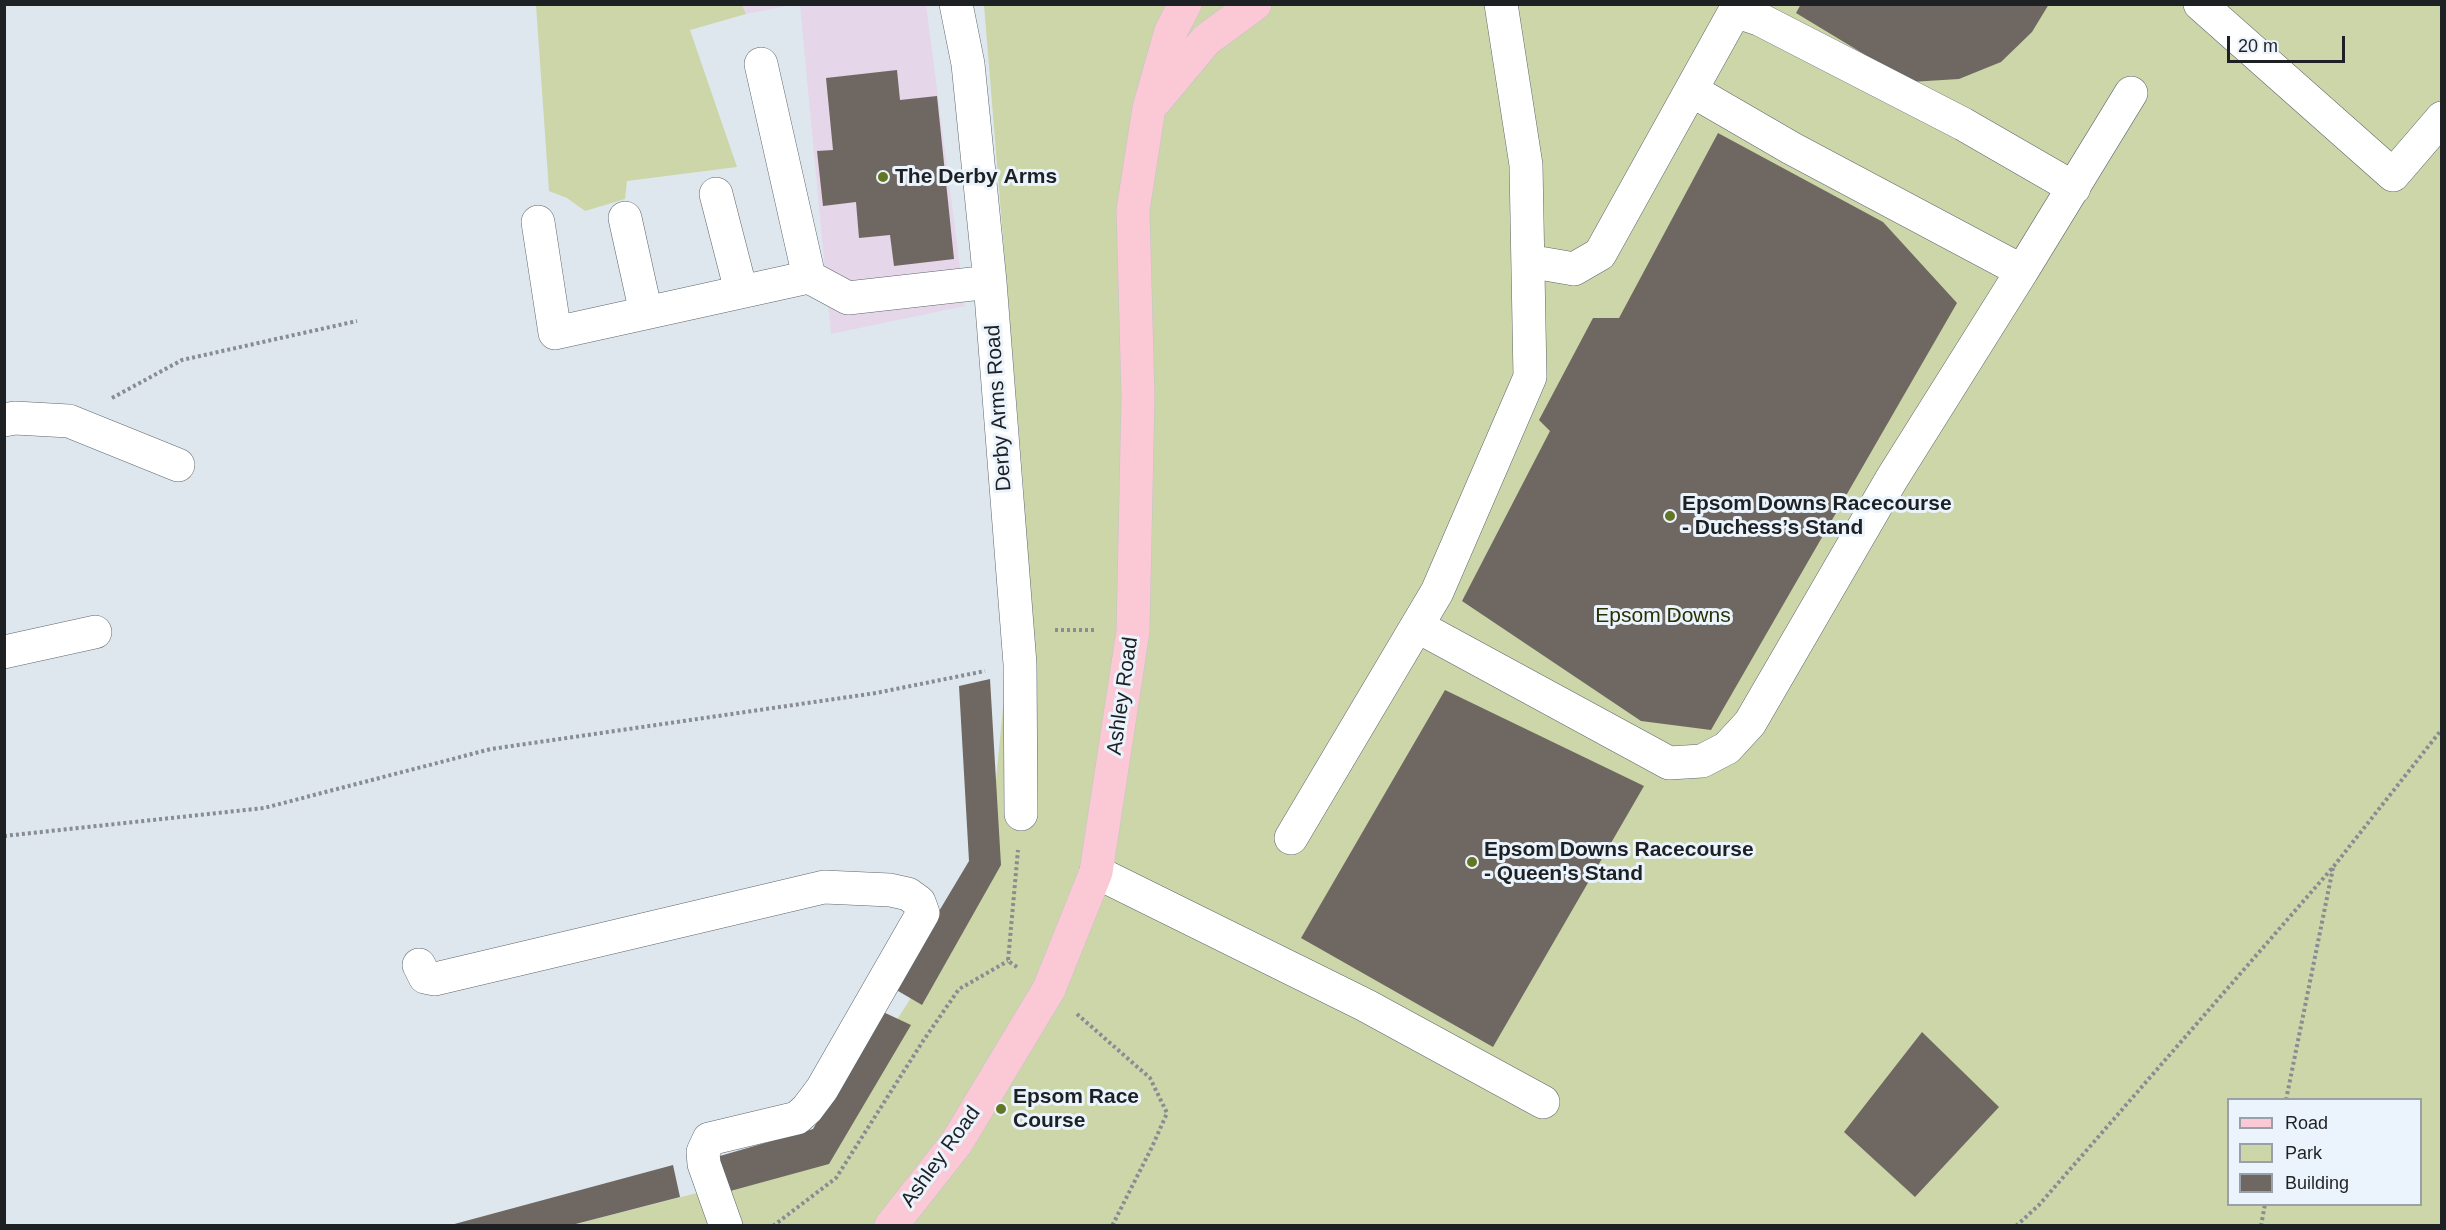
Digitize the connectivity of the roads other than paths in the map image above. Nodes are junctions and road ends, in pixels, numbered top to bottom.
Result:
1 (956, 4) edge
2 (1185, 4) edge
3 (1255, 4) edge
4 (1502, 4) edge
5 (2200, 4) edge
6 (761, 64) dead end
7 (1691, 90) junction
8 (2131, 93) dead end
9 (1149, 108) junction
10 (2442, 118) edge
11 (2073, 188) junction
12 (716, 194) dead end
13 (625, 218) dead end
14 (538, 222) dead end
15 (1528, 261) junction
16 (2022, 271) junction
17 (809, 277) junction
18 (990, 282) junction
19 (741, 291) junction
20 (646, 312) junction
21 (4, 420) edge
22 (178, 465) dead end
23 (1417, 626) junction
24 (95, 632) dead end
25 (4, 652) edge
26 (1021, 814) road end
27 (1291, 838) dead end
28 (1096, 872) junction
29 (419, 965) dead end
30 (1543, 1102) dead end
31 (726, 1226) edge
32 (891, 1226) edge

1 - 18 street, Derby Arms Road
2 - 9 main road, Ashley Road
3 - 9 main road
4 - 15 street
5 - 10 street
6 - 17 street
7 - 11 street
7 - 15 street
7 - 16 street
8 - 11 street
9 - 28 main road, Ashley Road
11 - 16 street
12 - 19 street
13 - 20 street
14 - 20 street
15 - 23 street
16 - 23 street
17 - 18 street
17 - 19 street
18 - 26 street, Derby Arms Road
19 - 20 street
21 - 22 street
23 - 27 street
24 - 25 street
28 - 30 street
28 - 32 main road, Ashley Road
29 - 31 street

